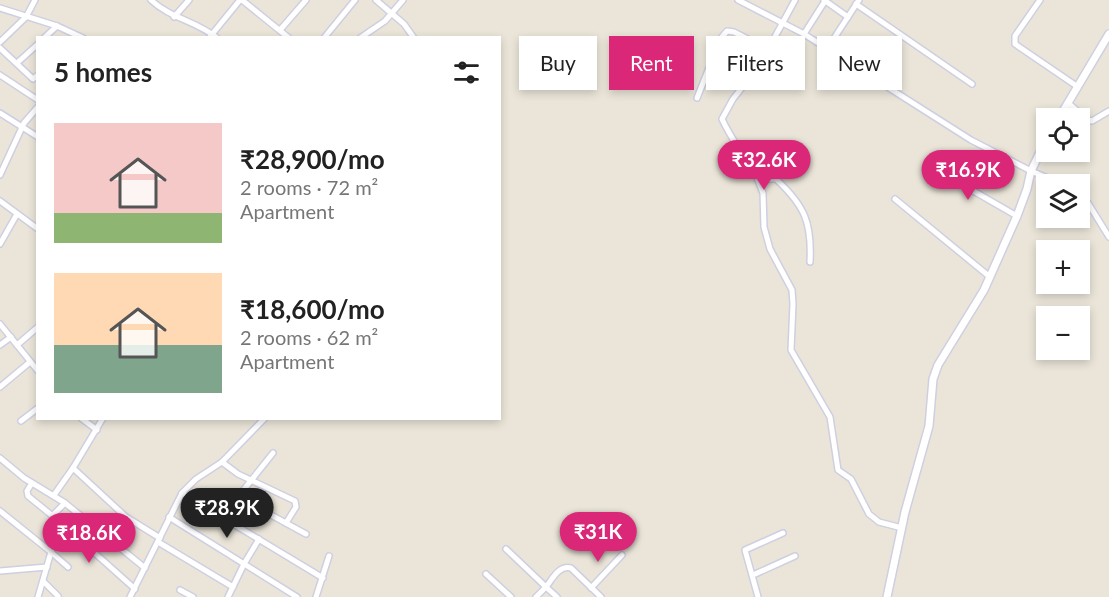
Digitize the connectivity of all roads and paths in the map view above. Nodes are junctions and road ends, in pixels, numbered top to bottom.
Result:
1 (35, 0) edge
2 (151, 0) edge
3 (241, 0) edge
4 (355, 0) edge
5 (376, 0) edge
6 (403, 0) edge
7 (738, 0) edge
8 (795, 0) edge
9 (825, 0) edge
10 (1040, 0) edge
11 (187, 1) edge
12 (304, 1) edge
13 (858, 2) edge
14 (0, 8) edge
15 (392, 14) junction
16 (26, 17) junction
17 (174, 17) junction
18 (848, 17) junction
19 (783, 23) junction
20 (57, 26) junction
21 (280, 30) junction
22 (804, 34) junction
23 (1109, 34) edge
24 (210, 35) edge
25 (46, 36) edge
26 (79, 36) edge
27 (287, 36) edge
28 (326, 36) edge
29 (364, 36) edge
30 (413, 36) edge
31 (723, 36) edge
32 (741, 36) edge
33 (776, 36) edge
34 (836, 36) edge
35 (0, 42) edge
36 (817, 42) edge
37 (36, 46) edge
38 (0, 48) edge
39 (17, 63) junction
40 (0, 75) edge
41 (706, 76) edge
42 (36, 77) edge
43 (972, 84) dead end
44 (1078, 87) junction
45 (741, 90) edge
46 (892, 90) edge
47 (697, 98) dead end
48 (36, 99) edge
49 (1068, 103) junction
50 (1065, 108) edge
51 (36, 109) edge
52 (1109, 111) edge
53 (0, 113) edge
54 (21, 127) junction
55 (36, 136) edge
56 (0, 155) edge
57 (7, 160) junction
58 (1036, 161) edge
59 (930, 166) dead end
60 (754, 170) junction
61 (1031, 171) junction
62 (1038, 174) edge
63 (0, 175) edge
64 (896, 199) dead end
65 (0, 201) edge
66 (1090, 206) edge
67 (17, 214) junction
68 (1017, 216) junction
69 (36, 228) edge
70 (1109, 237) edge
71 (0, 244) edge
72 (810, 262) dead end
73 (990, 277) junction
74 (0, 324) edge
75 (36, 329) edge
76 (10, 337) junction
77 (0, 345) edge
78 (17, 345) junction
79 (30, 362) junction
80 (36, 369) edge
81 (0, 387) edge
82 (36, 410) edge
83 (84, 420) edge
84 (102, 420) edge
85 (263, 420) edge
86 (21, 421) dead end
87 (97, 430) junction
88 (273, 453) dead end
89 (0, 458) edge
90 (222, 462) junction
91 (73, 468) junction
92 (252, 479) junction
93 (32, 483) junction
94 (182, 493) junction
95 (54, 495) junction
96 (238, 497) junction
97 (65, 502) junction
98 (0, 511) edge
99 (52, 516) junction
100 (169, 517) junction
101 (222, 517) junction
102 (60, 522) junction
103 (286, 523) junction
104 (902, 528) junction
105 (783, 533) dead end
106 (306, 534) dead end
107 (259, 539) junction
108 (159, 540) junction
109 (506, 549) dead end
110 (51, 552) junction
111 (622, 555) dead end
112 (330, 556) dead end
113 (795, 556) dead end
114 (244, 564) junction
115 (47, 567) junction
116 (68, 567) dead end
117 (145, 568) junction
118 (0, 571) edge
119 (486, 574) dead end
120 (753, 575) junction
121 (323, 578) junction
122 (43, 581) junction
123 (546, 587) junction
124 (591, 588) junction
125 (135, 589) junction
126 (180, 590) dead end
127 (230, 592) edge
128 (57, 596) edge
129 (38, 597) edge
130 (130, 597) edge
131 (193, 597) edge
132 (238, 597) edge
133 (297, 597) edge
134 (316, 597) edge
135 (511, 597) edge
136 (536, 597) edge
137 (557, 597) edge
138 (601, 597) edge
139 (758, 597) edge
140 (887, 597) edge

1 - 16 street
2 - 17 street
3 - 21 street
3 - 24 street
4 - 28 street
5 - 15 street
6 - 15 street
7 - 19 street
8 - 19 street
9 - 18 street
9 - 22 street
10 - 44 street
11 - 17 street
12 - 21 street
13 - 18 street
13 - 43 street
14 - 16 street
15 - 29 street
15 - 30 street
16 - 20 street
16 - 35 street
17 - 24 street
18 - 34 street
19 - 22 street
19 - 33 street
20 - 25 street
20 - 26 street
21 - 27 street
22 - 36 street
23 - 44 street
31 - 32 street
37 - 39 street
38 - 39 street
39 - 42 street
40 - 48 street
41 - 47 street
44 - 49 street
45 - 60 street
46 - 61 street
49 - 50 street
49 - 52 street
51 - 54 street
53 - 54 street
54 - 55 street
54 - 57 street
56 - 57 street
57 - 63 street
58 - 61 street
59 - 68 street
60 - 72 street
60 - 104 street
61 - 62 street
61 - 68 street
64 - 73 street
65 - 67 street
66 - 70 street
67 - 69 street
67 - 71 street
68 - 73 street
73 - 104 street
74 - 76 street
75 - 78 street
76 - 77 street
76 - 78 street
78 - 79 street
79 - 80 street
79 - 81 street
82 - 86 street
83 - 87 street
84 - 87 street
85 - 90 street
87 - 91 street
88 - 92 street
89 - 93 street
90 - 92 street
90 - 94 street
91 - 95 street
91 - 108 street
92 - 96 street
92 - 103 street
93 - 95 street
93 - 99 street
94 - 100 street
94 - 101 street
95 - 97 street
96 - 101 street
96 - 103 street
97 - 99 street
97 - 117 street
98 - 110 street
99 - 102 street
100 - 108 street
100 - 114 street
101 - 107 street
102 - 110 street
102 - 125 street
103 - 106 street
104 - 140 street
105 - 120 street
107 - 114 street
107 - 121 street
108 - 117 street
108 - 127 street
109 - 123 street
110 - 115 street
110 - 116 street
111 - 124 street
112 - 121 street
113 - 120 street
114 - 127 street
114 - 133 street
115 - 118 street
115 - 122 street
117 - 125 street
119 - 135 street
120 - 139 street
121 - 134 street
122 - 128 street
122 - 129 street
123 - 124 street
123 - 136 street
123 - 137 street
124 - 138 street
125 - 130 street
126 - 131 street
127 - 132 street

